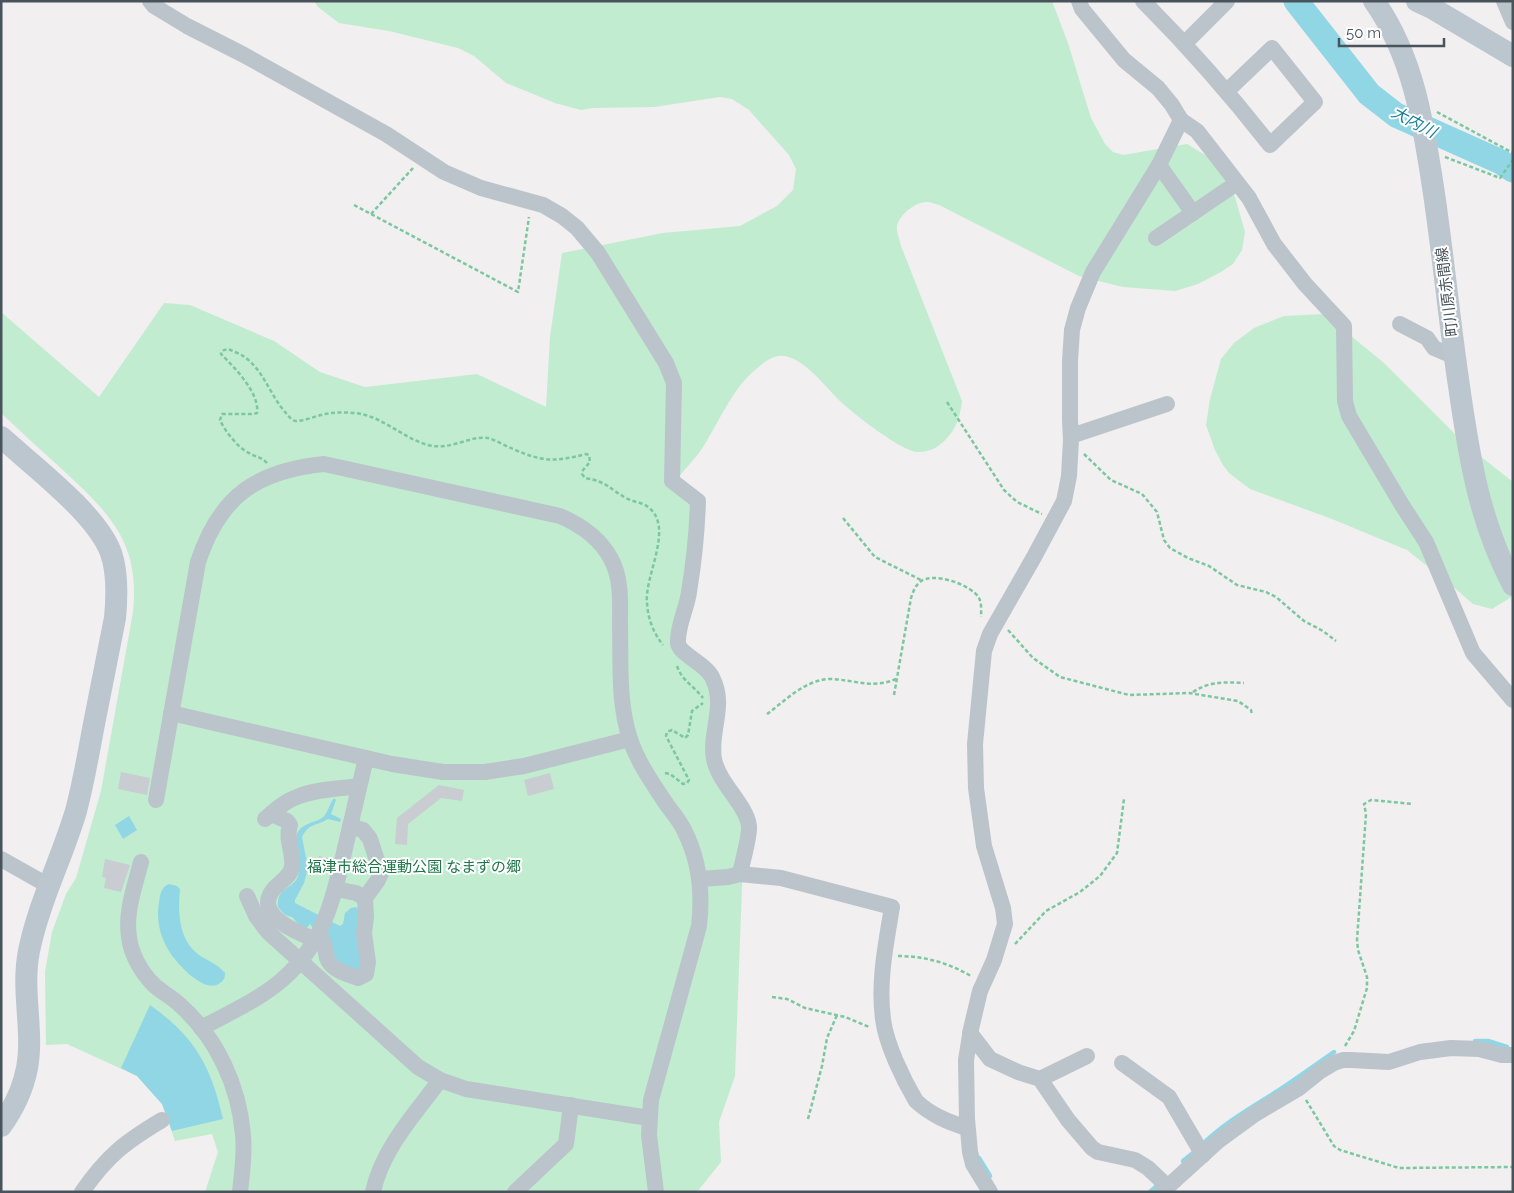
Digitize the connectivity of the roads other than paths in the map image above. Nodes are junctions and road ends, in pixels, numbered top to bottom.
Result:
1 (150, 1) edge
2 (1079, 1) edge
3 (1143, 1) edge
4 (1227, 1) edge
5 (1417, 1) edge
6 (1504, 1) edge
7 (1381, 3) edge
8 (1513, 22) edge
9 (1185, 43) junction
10 (1513, 56) edge
11 (1227, 91) junction
12 (1181, 120) junction
13 (1159, 165) junction
14 (1237, 183) junction
15 (1193, 212) junction
16 (1156, 238) dead end
17 (1400, 324) dead end
18 (1455, 357) junction
19 (1167, 404) dead end
20 (1, 437) edge
21 (1071, 438) junction
22 (1513, 585) edge
23 (1513, 700) edge
24 (171, 713) junction
25 (630, 739) junction
26 (366, 758) junction
27 (359, 786) junction
28 (156, 800) dead end
29 (350, 826) junction
30 (1, 859) edge
31 (141, 862) dead end
32 (740, 874) junction
33 (700, 879) junction
34 (49, 886) junction
35 (336, 889) junction
36 (247, 896) dead end
37 (365, 898) junction
38 (317, 938) junction
39 (301, 962) junction
40 (201, 1028) junction
41 (970, 1033) junction
42 (1087, 1056) dead end
43 (1513, 1056) edge
44 (1122, 1063) dead end
45 (1040, 1079) junction
46 (440, 1080) junction
47 (572, 1105) junction
48 (649, 1118) junction
49 (162, 1120) dead end
50 (1, 1126) edge
51 (967, 1128) junction
52 (1203, 1155) junction
53 (1165, 1189) edge
54 (82, 1192) edge
55 (240, 1192) edge
56 (373, 1192) edge
57 (515, 1192) edge
58 (656, 1192) edge
59 (990, 1192) edge

1 - 32 street
2 - 12 street
3 - 9 street
4 - 9 street
5 - 10 street
6 - 8 street
7 - 18 street, 町川原赤間線
9 - 11 street
11 - 11 street
12 - 13 street
12 - 14 street
13 - 15 street
13 - 21 street
14 - 15 street
14 - 23 street
15 - 16 street
17 - 18 street
18 - 22 street, 町川原赤間線
19 - 21 street
20 - 34 street
21 - 41 street
24 - 25 street
24 - 26 street
24 - 28 street
25 - 26 street
25 - 33 street
26 - 27 street
27 - 29 street
27 - 38 street
29 - 35 street
29 - 37 street
30 - 34 street
31 - 40 street
32 - 33 street
32 - 51 street
33 - 48 street
34 - 50 street
35 - 37 street
35 - 38 street
36 - 39 street
37 - 38 street
38 - 39 street
39 - 40 street
39 - 46 street
40 - 55 street
41 - 45 street
41 - 51 street
42 - 45 street
43 - 52 street
44 - 52 street
45 - 53 street
46 - 47 street
46 - 56 street
47 - 48 street
47 - 57 street
48 - 58 street
49 - 54 street
51 - 59 street
52 - 53 street

